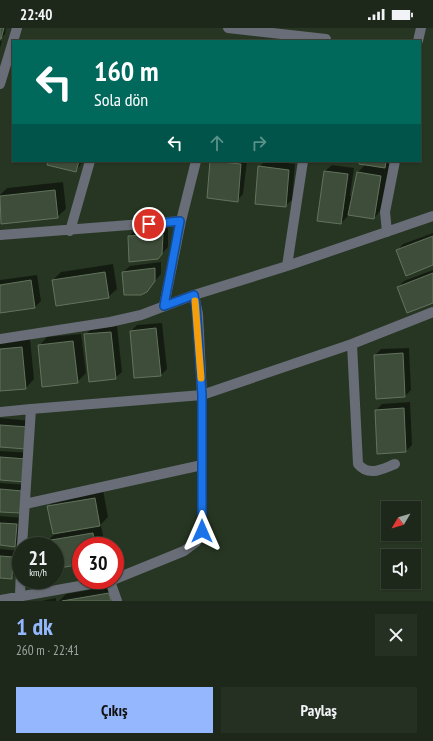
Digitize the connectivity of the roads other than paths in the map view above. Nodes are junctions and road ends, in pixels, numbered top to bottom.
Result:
1 (17, 28) edge
2 (228, 28) edge
3 (328, 28) edge
4 (421, 28) edge
5 (13, 40) edge
6 (326, 40) edge
7 (418, 40) edge
8 (12, 44) edge
9 (0, 84) edge
10 (90, 162) edge
11 (196, 162) edge
12 (303, 162) edge
13 (395, 162) edge
14 (433, 216) edge
15 (180, 221) junction
16 (70, 231) junction
17 (388, 232) junction
18 (0, 235) edge
19 (288, 266) junction
20 (194, 295) junction
21 (164, 306) junction
22 (433, 312) edge
23 (0, 339) edge
24 (352, 344) junction
25 (202, 395) junction
26 (31, 409) junction
27 (0, 412) edge
28 (395, 464) dead end
29 (202, 465) junction
30 (25, 504) junction
31 (23, 537) edge
32 (124, 576) edge
33 (72, 587) edge
34 (20, 589) edge
35 (115, 589) edge
36 (20, 596) junction
37 (0, 600) edge
38 (117, 601) edge

1 - 5 street
2 - 6 street
3 - 6 street
4 - 7 street
8 - 9 street
10 - 16 street
11 - 15 street
12 - 19 street
13 - 17 street
14 - 17 street
15 - 16 street
15 - 21 street
16 - 18 street
17 - 19 street
19 - 20 street
20 - 21 street
20 - 25 street
21 - 23 street
22 - 24 street
24 - 25 street
24 - 28 street
25 - 26 street
25 - 29 street
26 - 27 street
26 - 30 street
29 - 30 street
29 - 32 street
30 - 31 street
33 - 36 street
34 - 36 street
35 - 38 street
36 - 37 street

